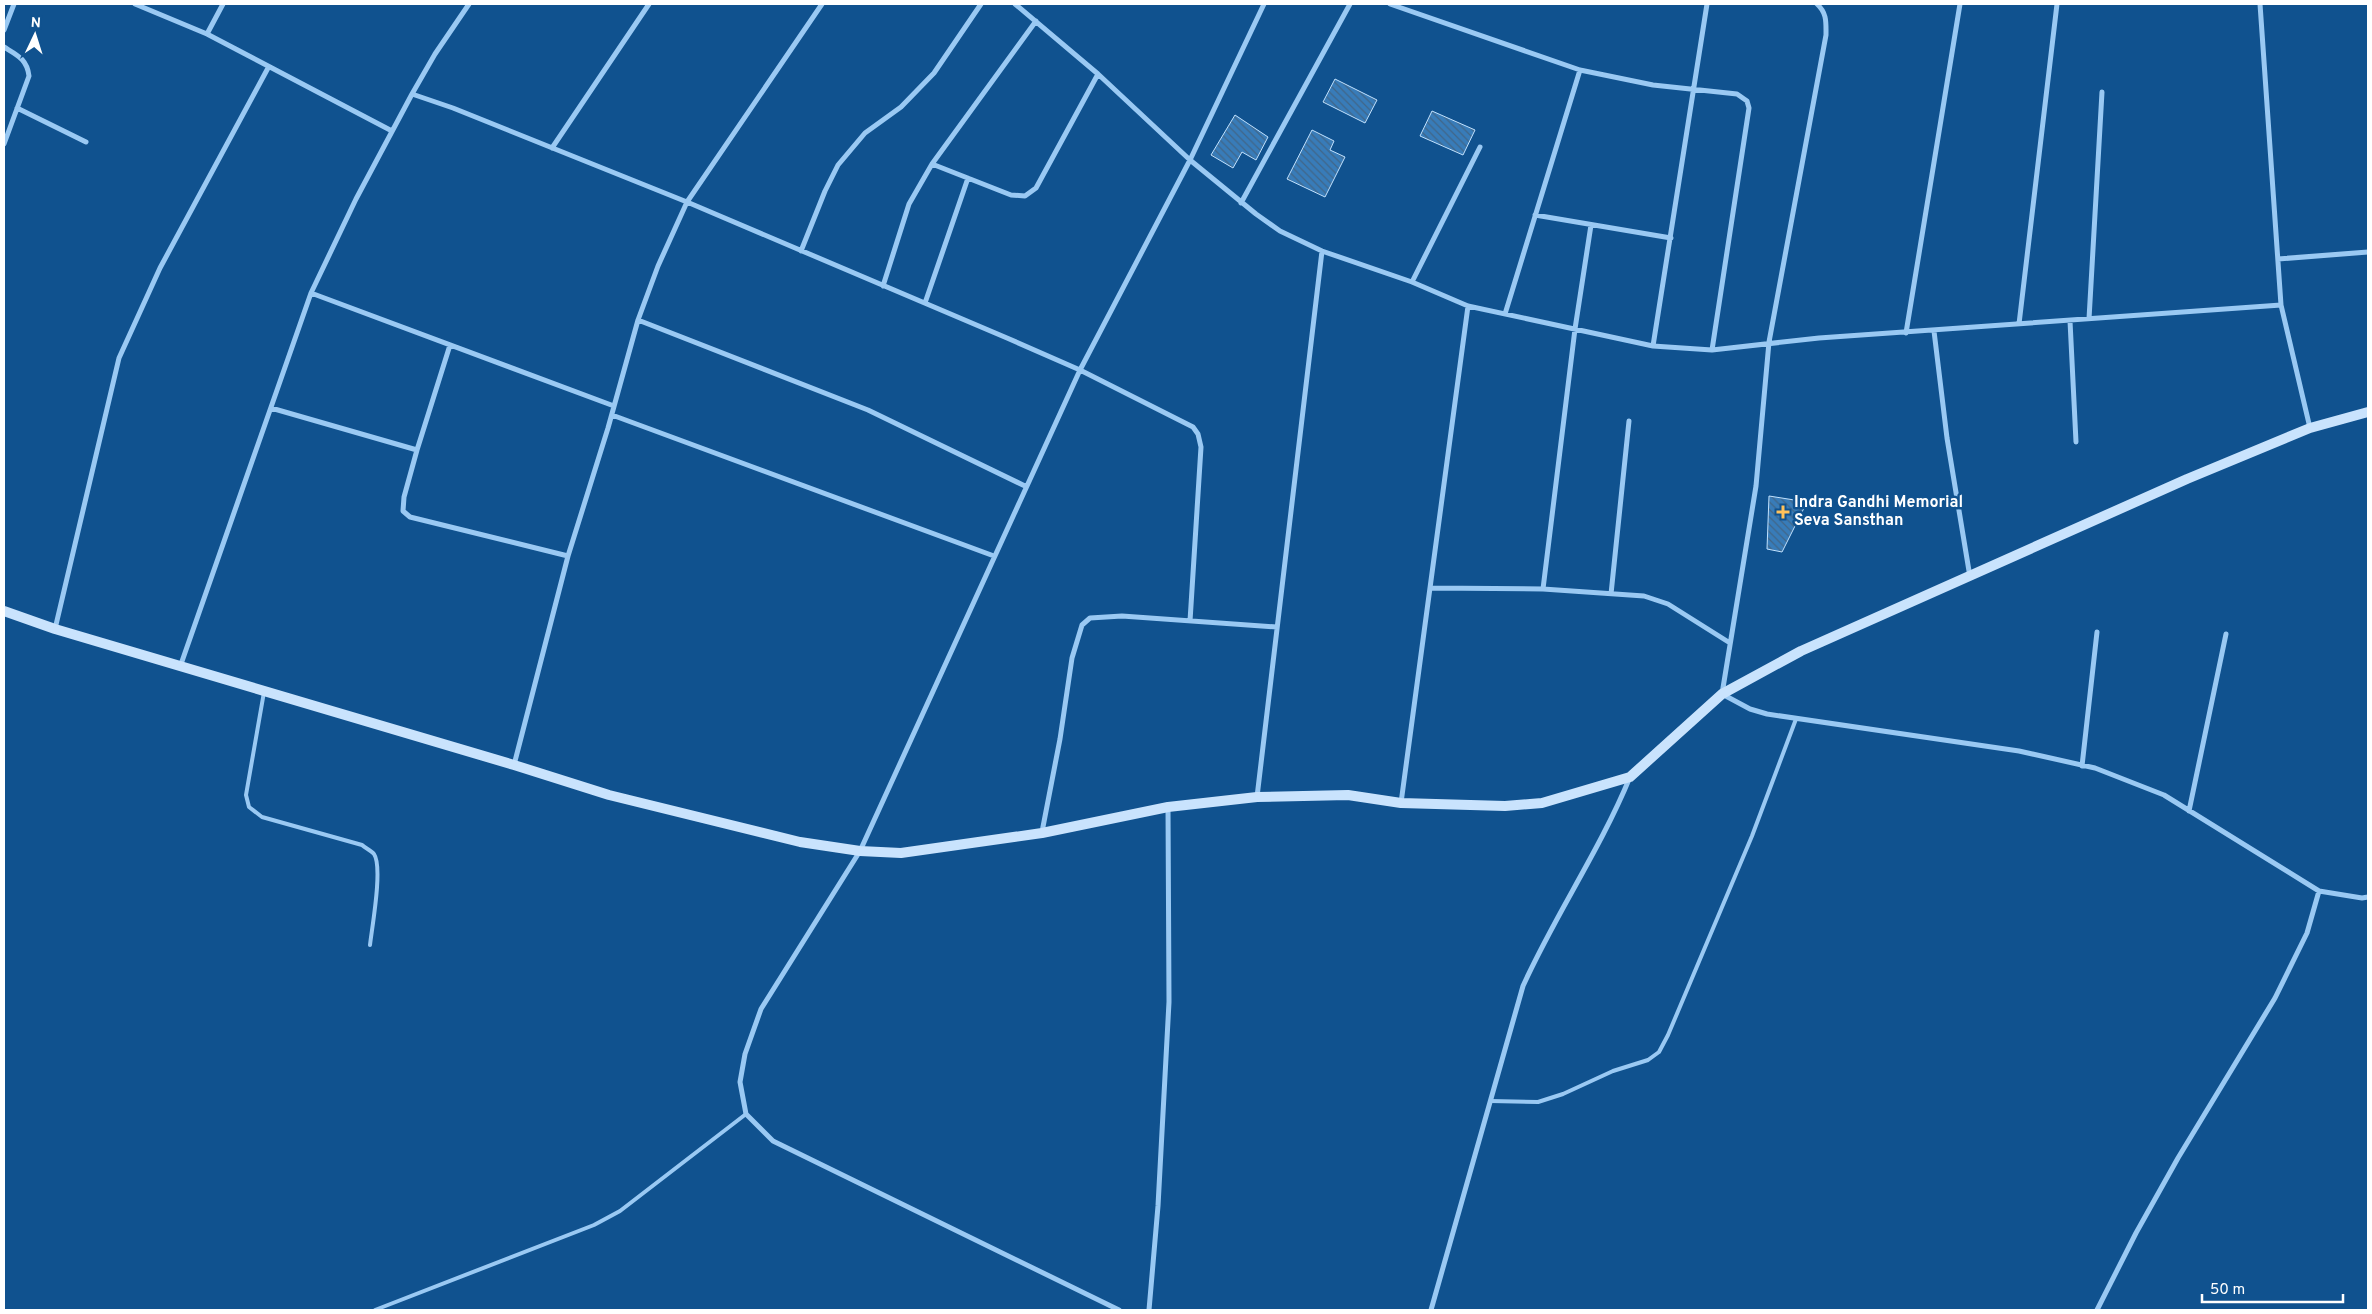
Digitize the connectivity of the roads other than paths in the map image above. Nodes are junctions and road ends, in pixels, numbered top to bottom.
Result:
1 (14, 4) edge
2 (135, 4) edge
3 (223, 4) edge
4 (469, 4) edge
5 (648, 4) edge
6 (822, 4) edge
7 (981, 4) edge
8 (1015, 4) edge
9 (1264, 4) edge
10 (1350, 4) edge
11 (1390, 4) edge
12 (1707, 4) edge
13 (1817, 4) edge
14 (1960, 4) edge
15 (2057, 4) edge
16 (2260, 4) edge
17 (1036, 21) junction
18 (4, 30) edge
19 (207, 34) junction
20 (4, 47) edge
21 (268, 68) junction
22 (1580, 70) junction
23 (1098, 74) junction
24 (1695, 89) junction
25 (2102, 92) dead end
26 (412, 94) junction
27 (17, 108) junction
28 (392, 132) junction
29 (86, 142) dead end
30 (4, 144) edge
31 (1480, 147) dead end
32 (552, 148) junction
33 (1190, 160) junction
34 (932, 164) junction
35 (968, 178) junction
36 (687, 202) junction
37 (1241, 203) junction
38 (1536, 215) junction
39 (1591, 225) junction
40 (1671, 238) junction
41 (801, 251) junction
42 (1322, 251) junction
43 (2368, 252) edge
44 (2278, 259) junction
45 (1412, 282) junction
46 (884, 286) junction
47 (311, 292) junction
48 (925, 303) junction
49 (2281, 305) junction
50 (1468, 306) junction
51 (1505, 314) junction
52 (2089, 319) junction
53 (638, 320) junction
54 (2070, 320) junction
55 (2019, 324) junction
56 (1575, 329) junction
57 (1934, 330) junction
58 (1906, 333) junction
59 (1769, 342) junction
60 (450, 345) junction
61 (1653, 346) junction
62 (1712, 350) junction
63 (1080, 370) junction
64 (614, 406) junction
65 (271, 408) junction
66 (2368, 412) edge
67 (612, 416) junction
68 (1629, 420) dead end
69 (2310, 428) junction
70 (2076, 442) dead end
71 (417, 450) junction
72 (1025, 486) junction
73 (568, 556) junction
74 (994, 556) junction
75 (1970, 577) junction
76 (1430, 588) junction
77 (1544, 590) junction
78 (1611, 594) junction
79 (4, 610) edge
80 (1190, 621) junction
81 (1277, 627) junction
82 (55, 630) junction
83 (2097, 632) dead end
84 (2226, 634) dead end
85 (1730, 643) junction
86 (180, 667) junction
87 (264, 692) junction
88 (1722, 694) junction
89 (1796, 718) junction
90 (514, 765) junction
91 (2082, 766) junction
92 (1630, 777) junction
93 (1257, 797) junction
94 (1401, 803) junction
95 (1168, 807) junction
96 (2189, 811) junction
97 (1042, 833) junction
98 (860, 851) junction
99 (2319, 891) junction
100 (2368, 897) edge
101 (370, 945) dead end
102 (1491, 1101) junction
103 (746, 1114) junction
104 (375, 1310) edge
105 (1119, 1310) edge
106 (1149, 1310) edge
107 (1431, 1310) edge
108 (2096, 1310) edge

1 - 18 street
2 - 19 street
3 - 19 street
4 - 26 street
5 - 32 street
6 - 36 street
7 - 41 street
8 - 17 street
9 - 33 street
10 - 37 street
11 - 22 street
12 - 24 street
13 - 59 street
14 - 58 street
15 - 55 street
16 - 44 street
17 - 23 street
17 - 34 street
19 - 21 street
20 - 27 street
21 - 28 street
21 - 82 street
22 - 24 street
22 - 38 street
23 - 33 street
23 - 35 street
24 - 40 street
24 - 62 street
25 - 52 street
26 - 28 street
26 - 32 street
27 - 29 street
27 - 30 street
28 - 47 street
31 - 45 street
32 - 36 street
33 - 37 street
33 - 63 street
34 - 35 street
34 - 46 street
35 - 48 street
36 - 41 street
36 - 53 street
37 - 42 street
38 - 39 street
38 - 51 street
39 - 40 street
39 - 56 street
40 - 61 street
41 - 46 street
42 - 45 street
42 - 81 street
43 - 44 street
44 - 49 street
45 - 50 street
46 - 48 street
47 - 60 street
47 - 65 street
48 - 63 street
49 - 52 street
49 - 69 street
50 - 51 street
50 - 76 street
51 - 56 street
52 - 54 street
53 - 64 street
53 - 72 street
54 - 55 street
54 - 70 street
55 - 57 street
56 - 61 street
56 - 77 street
57 - 58 street
57 - 75 street
58 - 59 street
59 - 62 street
59 - 85 street
60 - 64 street
60 - 71 street
61 - 62 street
63 - 72 street
63 - 80 street
64 - 67 street
65 - 71 street
65 - 86 street
66 - 69 street
67 - 73 street
67 - 74 street
68 - 78 street
69 - 75 street
71 - 73 street
72 - 74 street
73 - 90 street
74 - 98 street
75 - 88 street
76 - 77 street
76 - 94 street
77 - 78 street
78 - 85 street
79 - 82 street
80 - 81 street
80 - 97 street
81 - 93 street
82 - 86 street
83 - 91 street
84 - 96 street
85 - 88 street
86 - 87 street
87 - 90 street
87 - 101 lane
88 - 89 street
88 - 92 street
89 - 91 street
89 - 102 lane
90 - 98 street
91 - 96 street
92 - 94 street
92 - 102 street
93 - 94 street
93 - 95 street
95 - 97 street
95 - 106 street
96 - 99 street
97 - 98 street
98 - 103 street
99 - 100 street
99 - 108 street
102 - 107 street
103 - 104 lane
103 - 105 street

